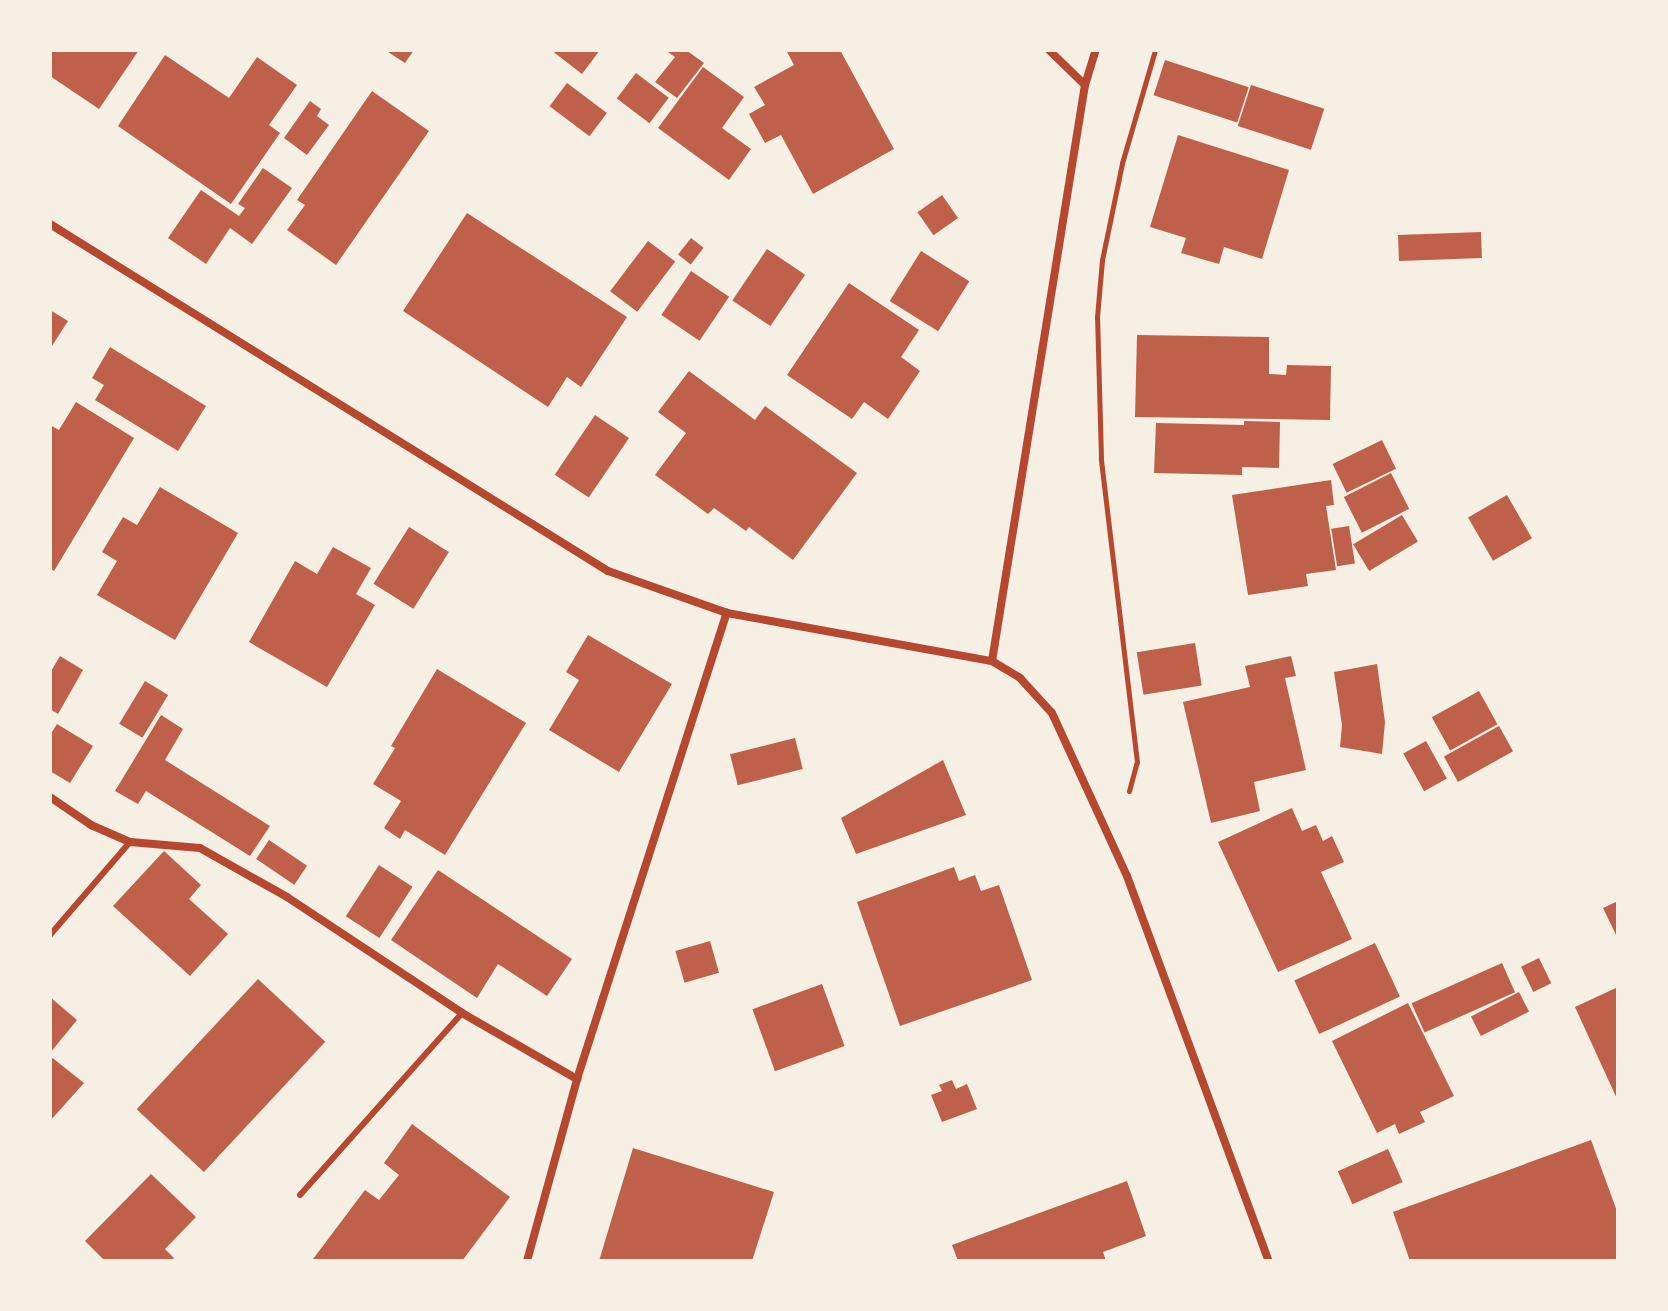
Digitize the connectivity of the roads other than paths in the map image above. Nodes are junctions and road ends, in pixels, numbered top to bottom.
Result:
1 (1049, 50) edge
2 (1096, 50) edge
3 (1085, 85) junction
4 (50, 224) edge
5 (727, 613) junction
6 (992, 661) junction
7 (50, 797) edge
8 (130, 842) junction
9 (50, 935) edge
10 (462, 1013) junction
11 (577, 1079) junction
12 (300, 1195) dead end
13 (527, 1261) edge
14 (1269, 1261) edge

1 - 3 street
2 - 3 street
3 - 6 street
4 - 5 street
5 - 6 street
5 - 11 street
6 - 14 street
7 - 8 street
8 - 9 lane
8 - 10 street
10 - 11 street
10 - 12 lane
11 - 13 street

